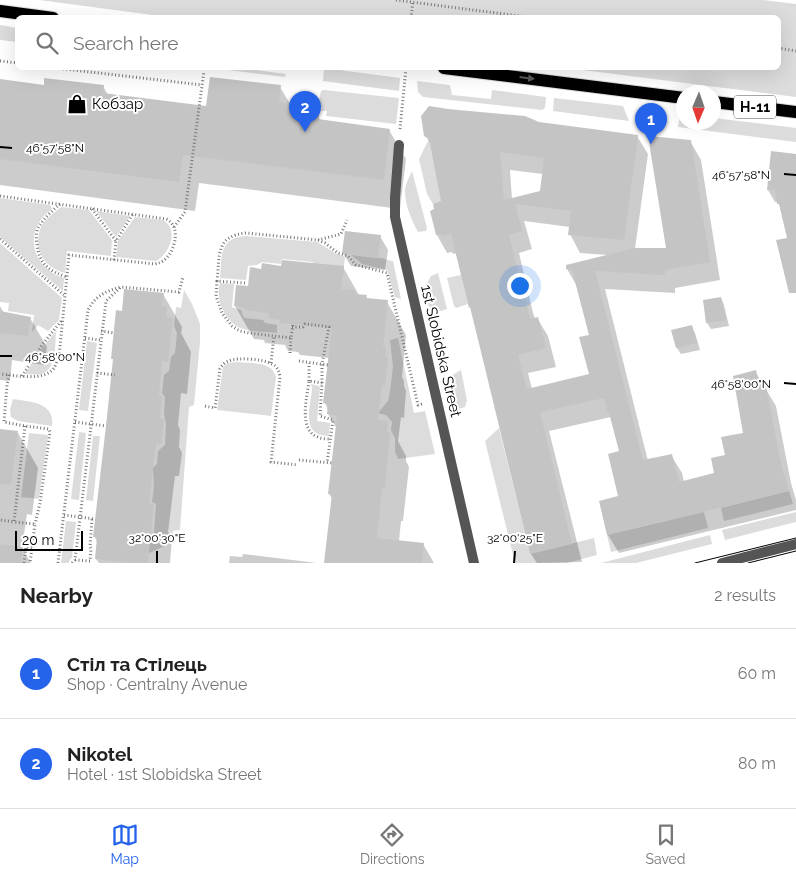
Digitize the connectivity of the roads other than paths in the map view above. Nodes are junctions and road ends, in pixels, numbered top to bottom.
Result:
1 (0, 11) edge
2 (30, 15) edge
3 (460, 70) edge
4 (676, 97) edge
5 (721, 103) edge
6 (796, 112) edge
7 (400, 145) road end
8 (796, 544) edge
9 (474, 563) edge
10 (722, 563) edge

1 - 2 main road
3 -> 4 main road
5 - 6 main road, Н-11
7 - 9 street, 1st Slobidska Street
8 - 10 street

